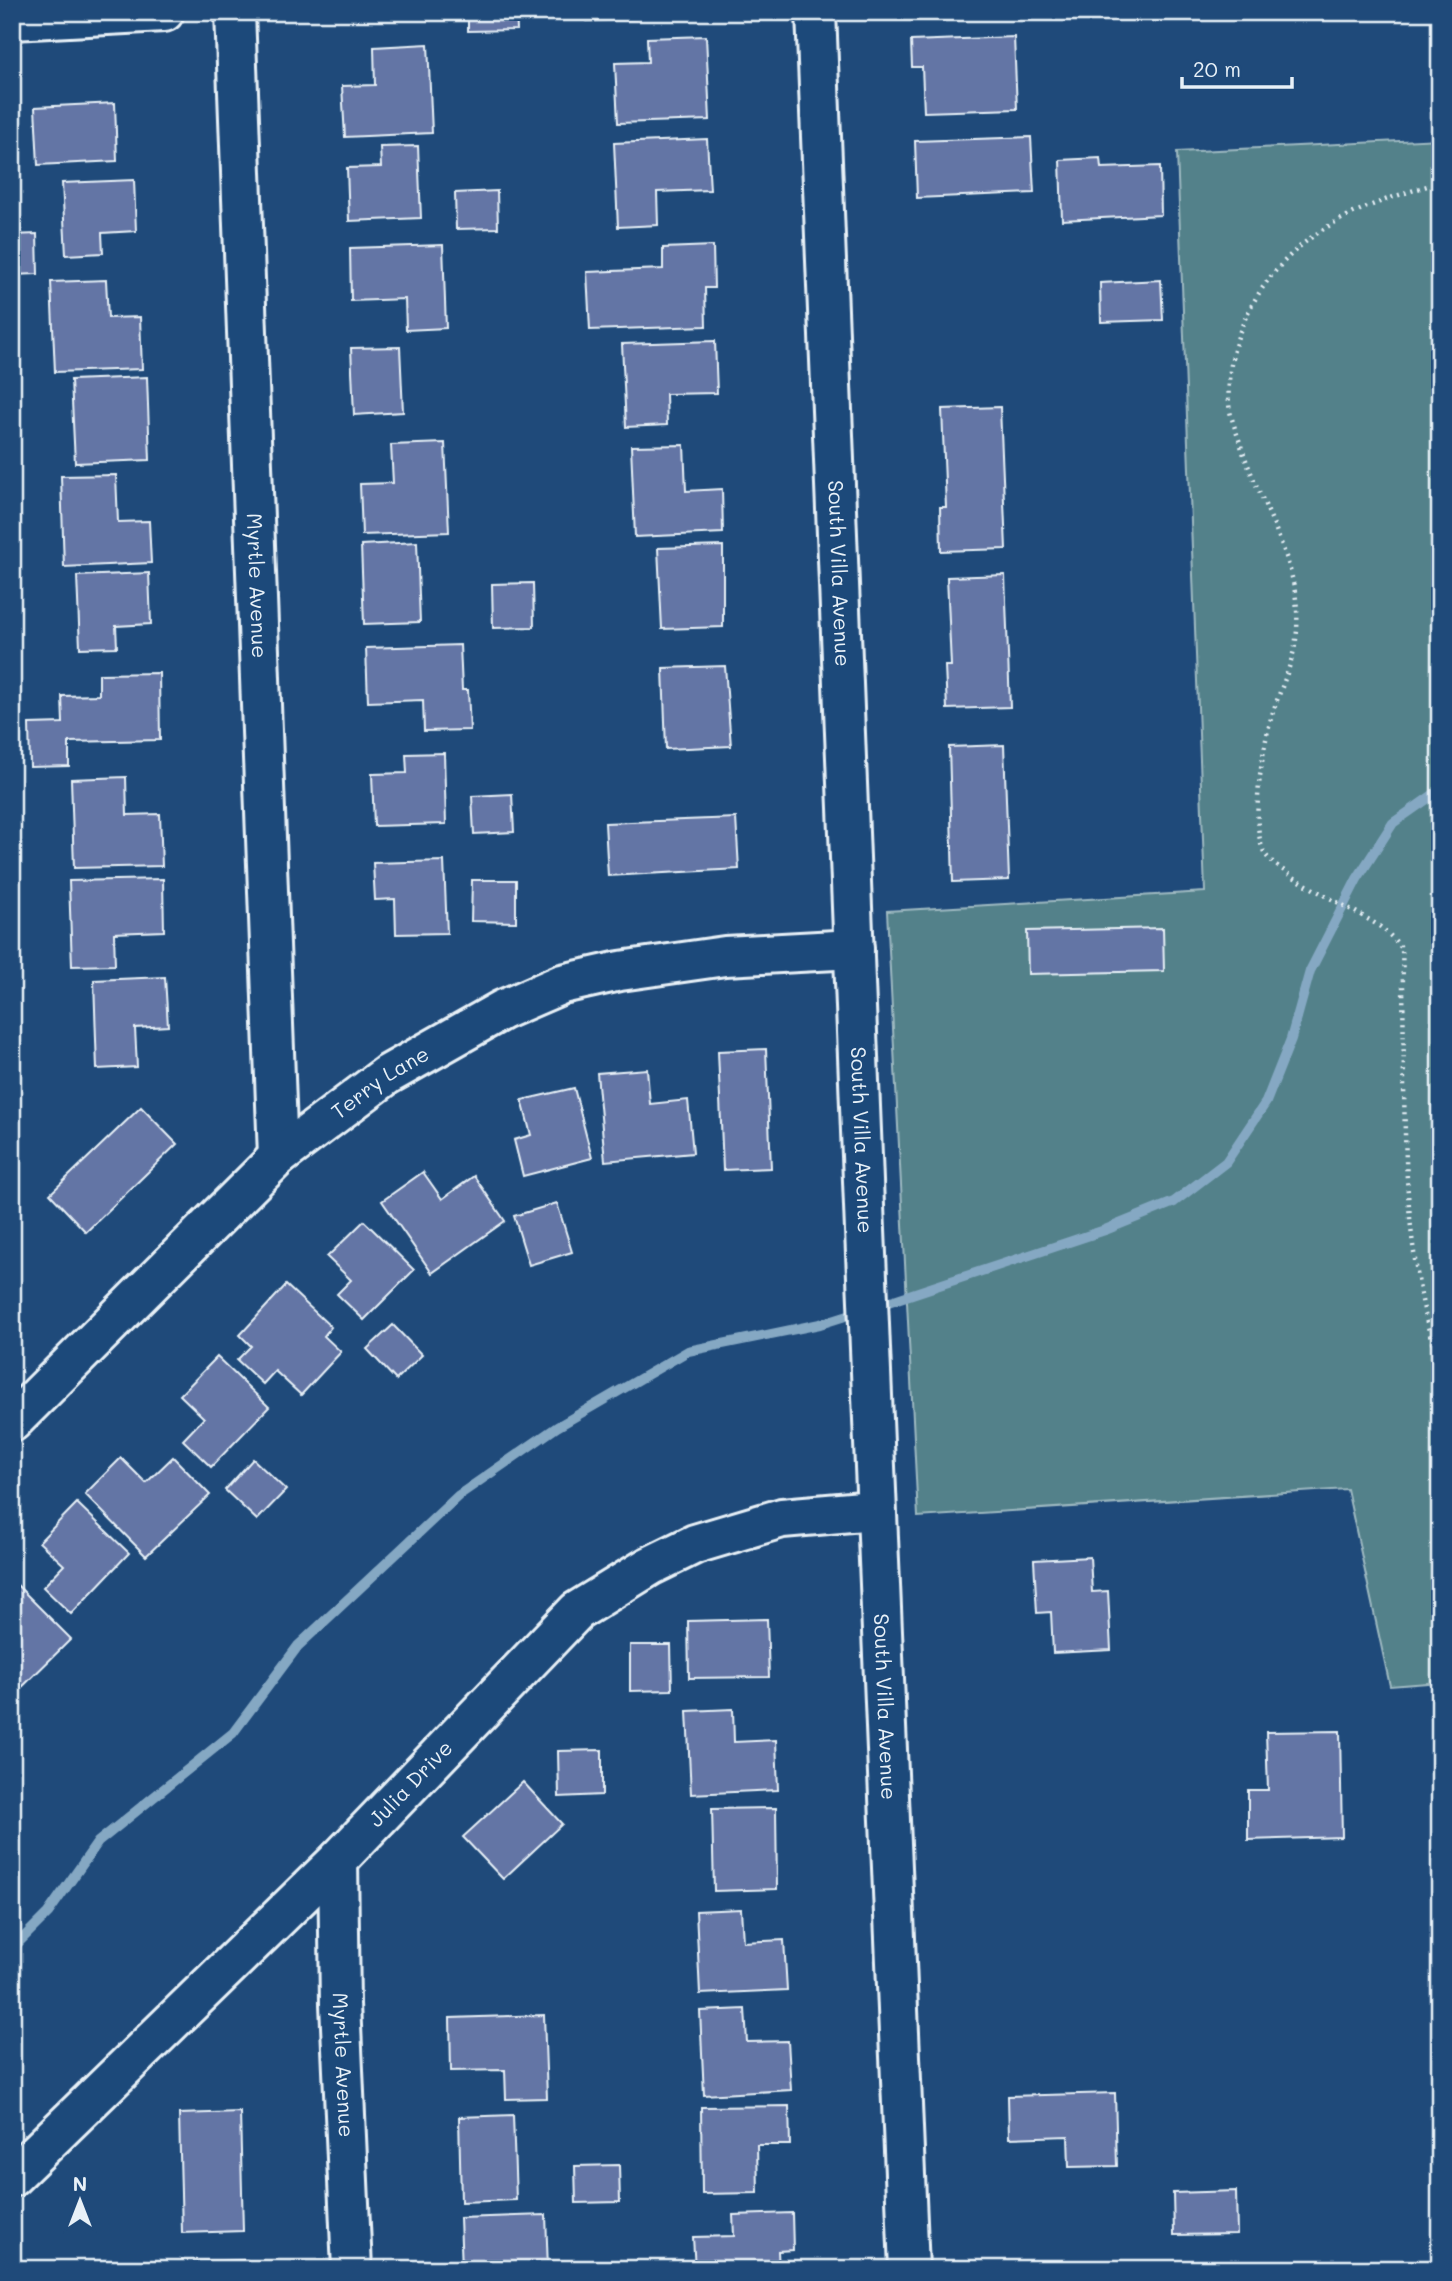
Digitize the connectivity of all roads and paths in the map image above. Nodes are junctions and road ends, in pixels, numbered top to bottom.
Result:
1 (164, 12) edge
2 (235, 12) edge
3 (816, 12) edge
4 (12, 20) edge
5 (1440, 181) edge
6 (855, 949) junction
7 (278, 1157) junction
8 (1440, 1368) edge
9 (12, 1422) edge
10 (874, 1510) junction
11 (338, 1860) junction
12 (12, 2178) edge
13 (352, 2269) edge
14 (909, 2269) edge

1 - 4 street
2 - 7 street, Myrtle Avenue
3 - 6 street, South Villa Avenue
5 - 8 path
6 - 7 street, Terry Lane
6 - 10 street, South Villa Avenue
7 - 9 street, Terry Lane
10 - 11 street, Julia Drive
10 - 14 street, South Villa Avenue
11 - 12 street, Julia Drive
11 - 13 street, Myrtle Avenue

